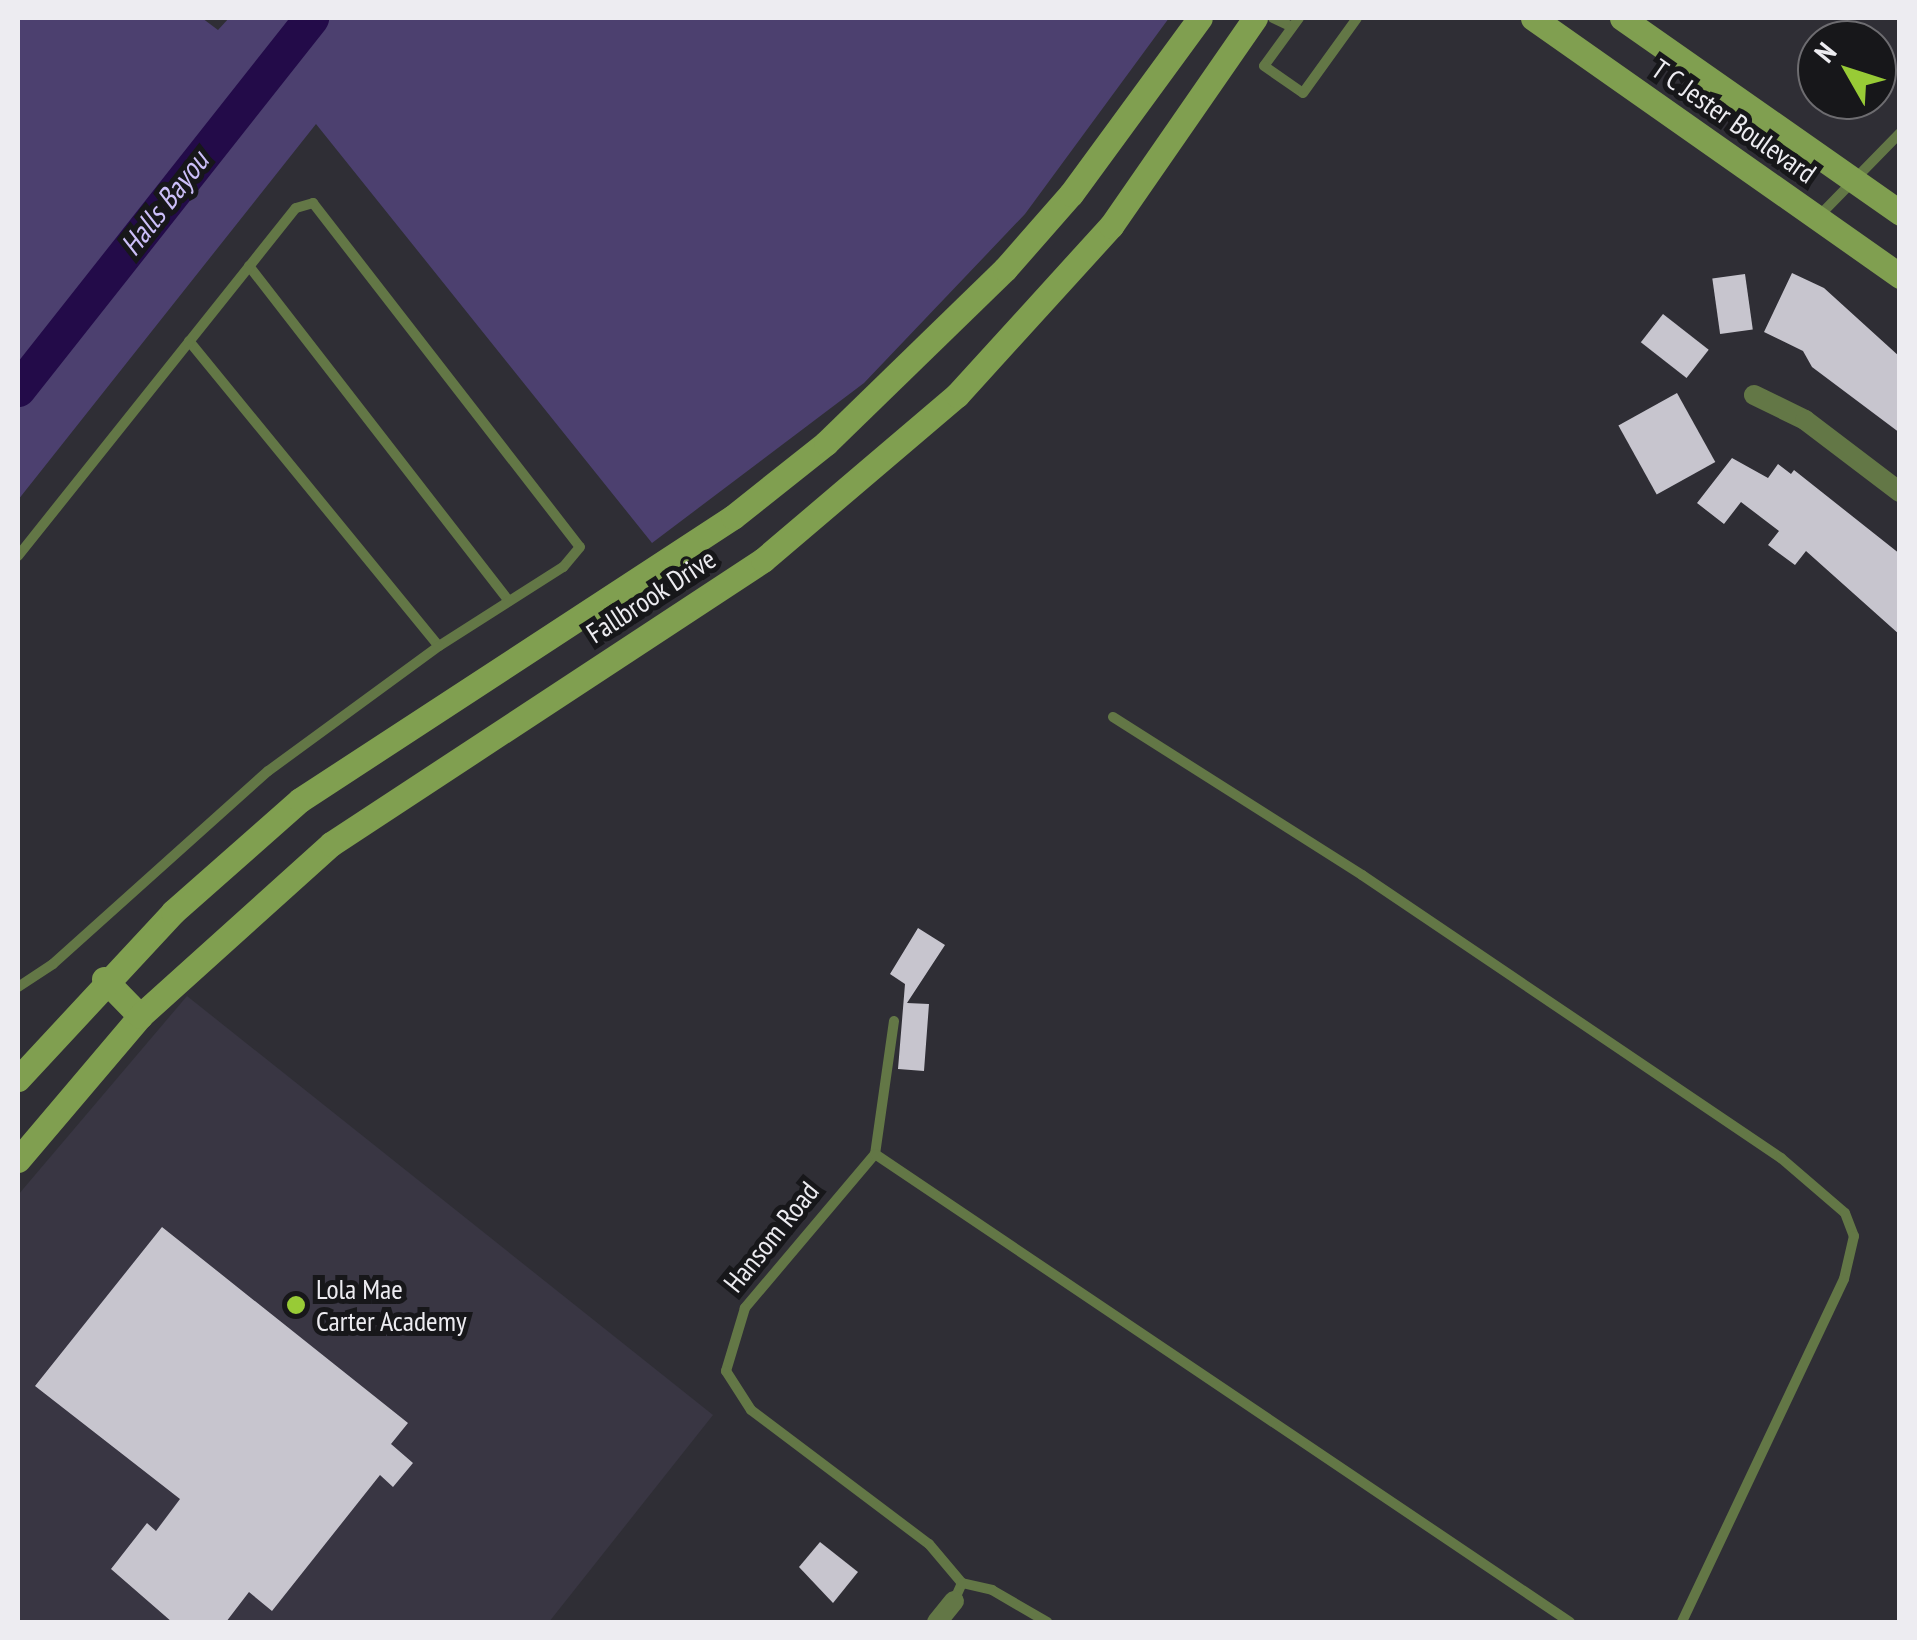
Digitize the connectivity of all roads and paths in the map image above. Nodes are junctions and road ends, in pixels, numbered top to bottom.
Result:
1 (1200, 18) edge
2 (1254, 18) edge
3 (1274, 18) edge
4 (1356, 18) edge
5 (1534, 18) edge
6 (1622, 18) edge
7 (1294, 29) edge
8 (1331, 30) dead end
9 (1342, 38) junction
10 (1314, 50) dead end
11 (1327, 58) junction
12 (1900, 133) edge
13 (1852, 178) junction
14 (1900, 213) edge
15 (1819, 217) junction
16 (249, 266) junction
17 (1900, 276) edge
18 (189, 341) junction
19 (1754, 395) dead end
20 (1900, 492) edge
21 (18, 556) edge
22 (509, 601) junction
23 (439, 646) junction
24 (1113, 717) dead end
25 (104, 979) junction
26 (18, 987) edge
27 (140, 1016) junction
28 (894, 1021) dead end
29 (18, 1079) edge
30 (875, 1154) junction
31 (18, 1160) edge
32 (958, 1592) junction
33 (937, 1622) edge
34 (1047, 1622) edge
35 (1570, 1622) edge
36 (1682, 1622) edge

1 - 25 main road, Fallbrook Drive
2 - 27 main road, Fallbrook Drive
3 - 7 lane
4 - 9 lane
5 - 15 main road, T C Jester Boulevard
6 - 13 main road, T C Jester Boulevard
7 - 11 lane
8 - 9 lane
9 - 11 lane
10 - 11 lane
12 - 13 lane
13 - 14 main road, T C Jester Boulevard
13 - 15 lane
15 - 17 main road, T C Jester Boulevard
16 - 18 lane
16 - 22 lane
16 - 22 lane
18 - 21 lane
18 - 23 lane
19 - 20 street
22 - 23 lane
23 - 26 lane
24 - 36 lane
25 - 27 main road
25 - 29 main road, Fallbrook Drive
27 - 31 main road, Fallbrook Drive
28 - 30 lane
30 - 32 lane, Hansom Road
30 - 35 lane
32 - 33 street
32 - 34 lane

